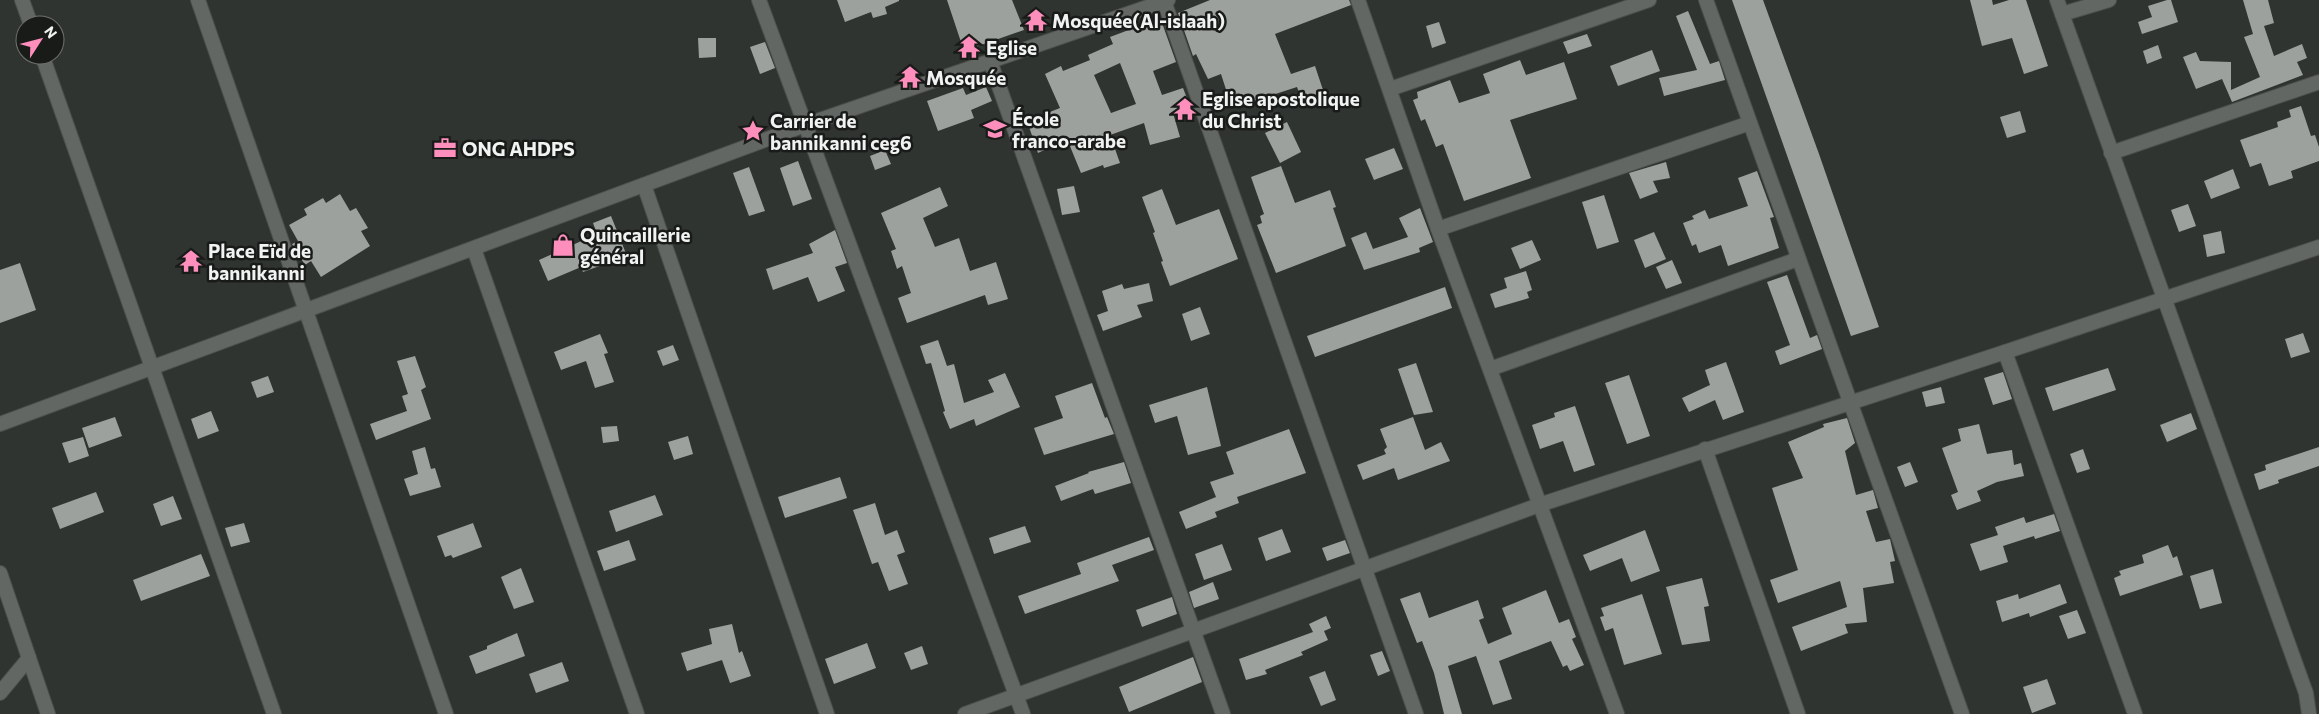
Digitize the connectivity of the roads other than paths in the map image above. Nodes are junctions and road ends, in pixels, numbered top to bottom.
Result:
1 (22, 0) edge
2 (198, 0) edge
3 (759, 0) edge
4 (1358, 0) edge
5 (1649, 0) edge
6 (1706, 0) edge
7 (2057, 0) edge
8 (2108, 0) edge
9 (1166, 1) edge
10 (2062, 14) junction
11 (27, 15) edge
12 (990, 61) junction
13 (46, 65) edge
14 (2319, 82) edge
15 (1390, 89) junction
16 (1750, 123) junction
17 (805, 125) junction
18 (2112, 153) junction
19 (644, 185) junction
20 (1438, 229) junction
21 (2319, 246) edge
22 (474, 249) junction
23 (1798, 258) junction
24 (2164, 298) junction
25 (306, 310) junction
26 (2005, 352) junction
27 (152, 368) junction
28 (1490, 369) junction
29 (1849, 402) junction
30 (0, 424) edge
31 (1706, 450) junction
32 (1539, 505) junction
33 (1363, 569) junction
34 (0, 573) edge
35 (1194, 630) junction
36 (29, 658) junction
37 (0, 693) edge
38 (1017, 695) junction
39 (48, 714) edge
40 (274, 714) edge
41 (446, 714) edge
42 (637, 714) edge
43 (827, 714) edge
44 (965, 714) edge
45 (1023, 714) edge
46 (1223, 714) edge
47 (1416, 714) edge
48 (1617, 714) edge
49 (1798, 714) edge
50 (1962, 714) edge
51 (2135, 714) edge
52 (2309, 714) edge

1 - 11 street
2 - 25 street
3 - 17 street
4 - 15 street
5 - 15 street
6 - 16 street
7 - 10 street
8 - 10 street
9 - 12 street
9 - 33 street
10 - 18 street
12 - 17 street
12 - 35 street
13 - 27 street
14 - 18 street
15 - 20 street
16 - 20 street
16 - 23 street
17 - 19 street
17 - 38 street
18 - 24 street
19 - 22 street
19 - 43 street
20 - 28 street
21 - 24 street
22 - 25 street
22 - 42 street
23 - 28 street
23 - 29 street
24 - 26 street
24 - 52 street
25 - 27 street
25 - 41 street
26 - 29 street
26 - 51 street
27 - 30 street
27 - 40 street
28 - 32 street
29 - 31 street
29 - 50 street
31 - 32 street
31 - 49 street
32 - 33 street
32 - 48 street
33 - 35 street
33 - 47 street
34 - 36 street
35 - 38 street
35 - 46 street
36 - 37 street
36 - 39 street
38 - 44 street
38 - 45 street

